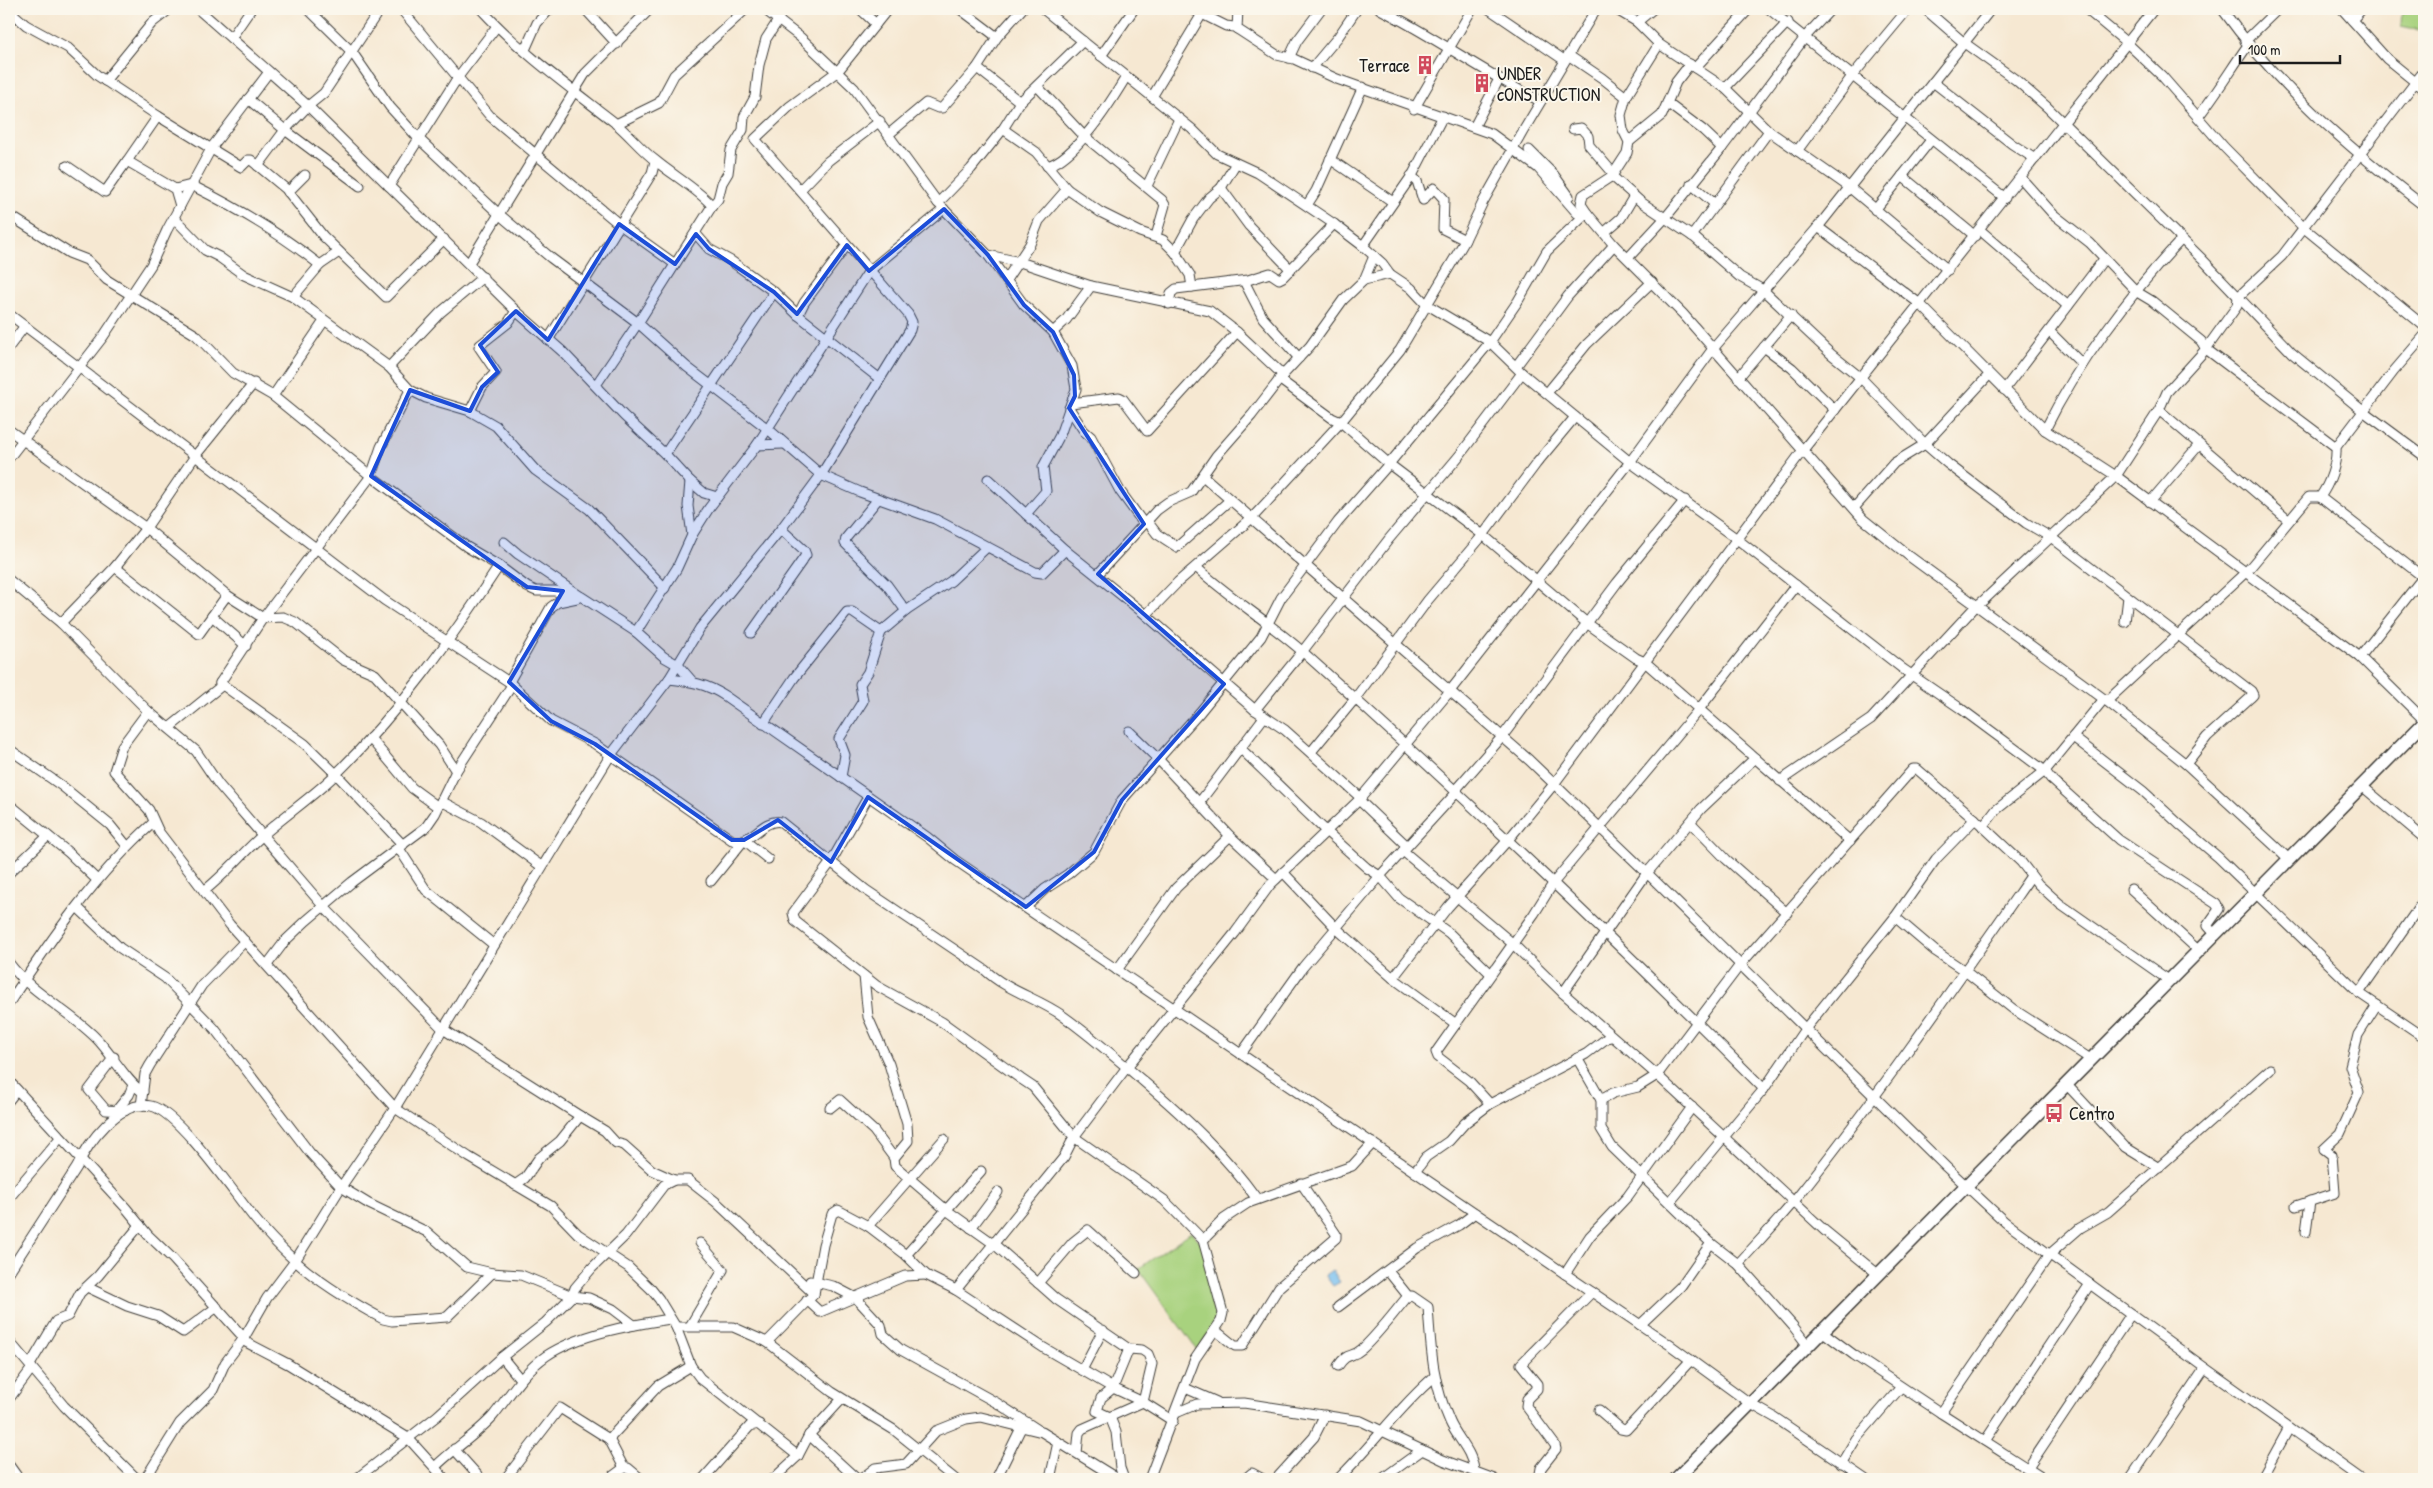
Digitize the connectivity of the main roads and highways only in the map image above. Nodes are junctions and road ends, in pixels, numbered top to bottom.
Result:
1 (2424, 721) edge
2 (1682, 1478) edge

1 - 2 highway

